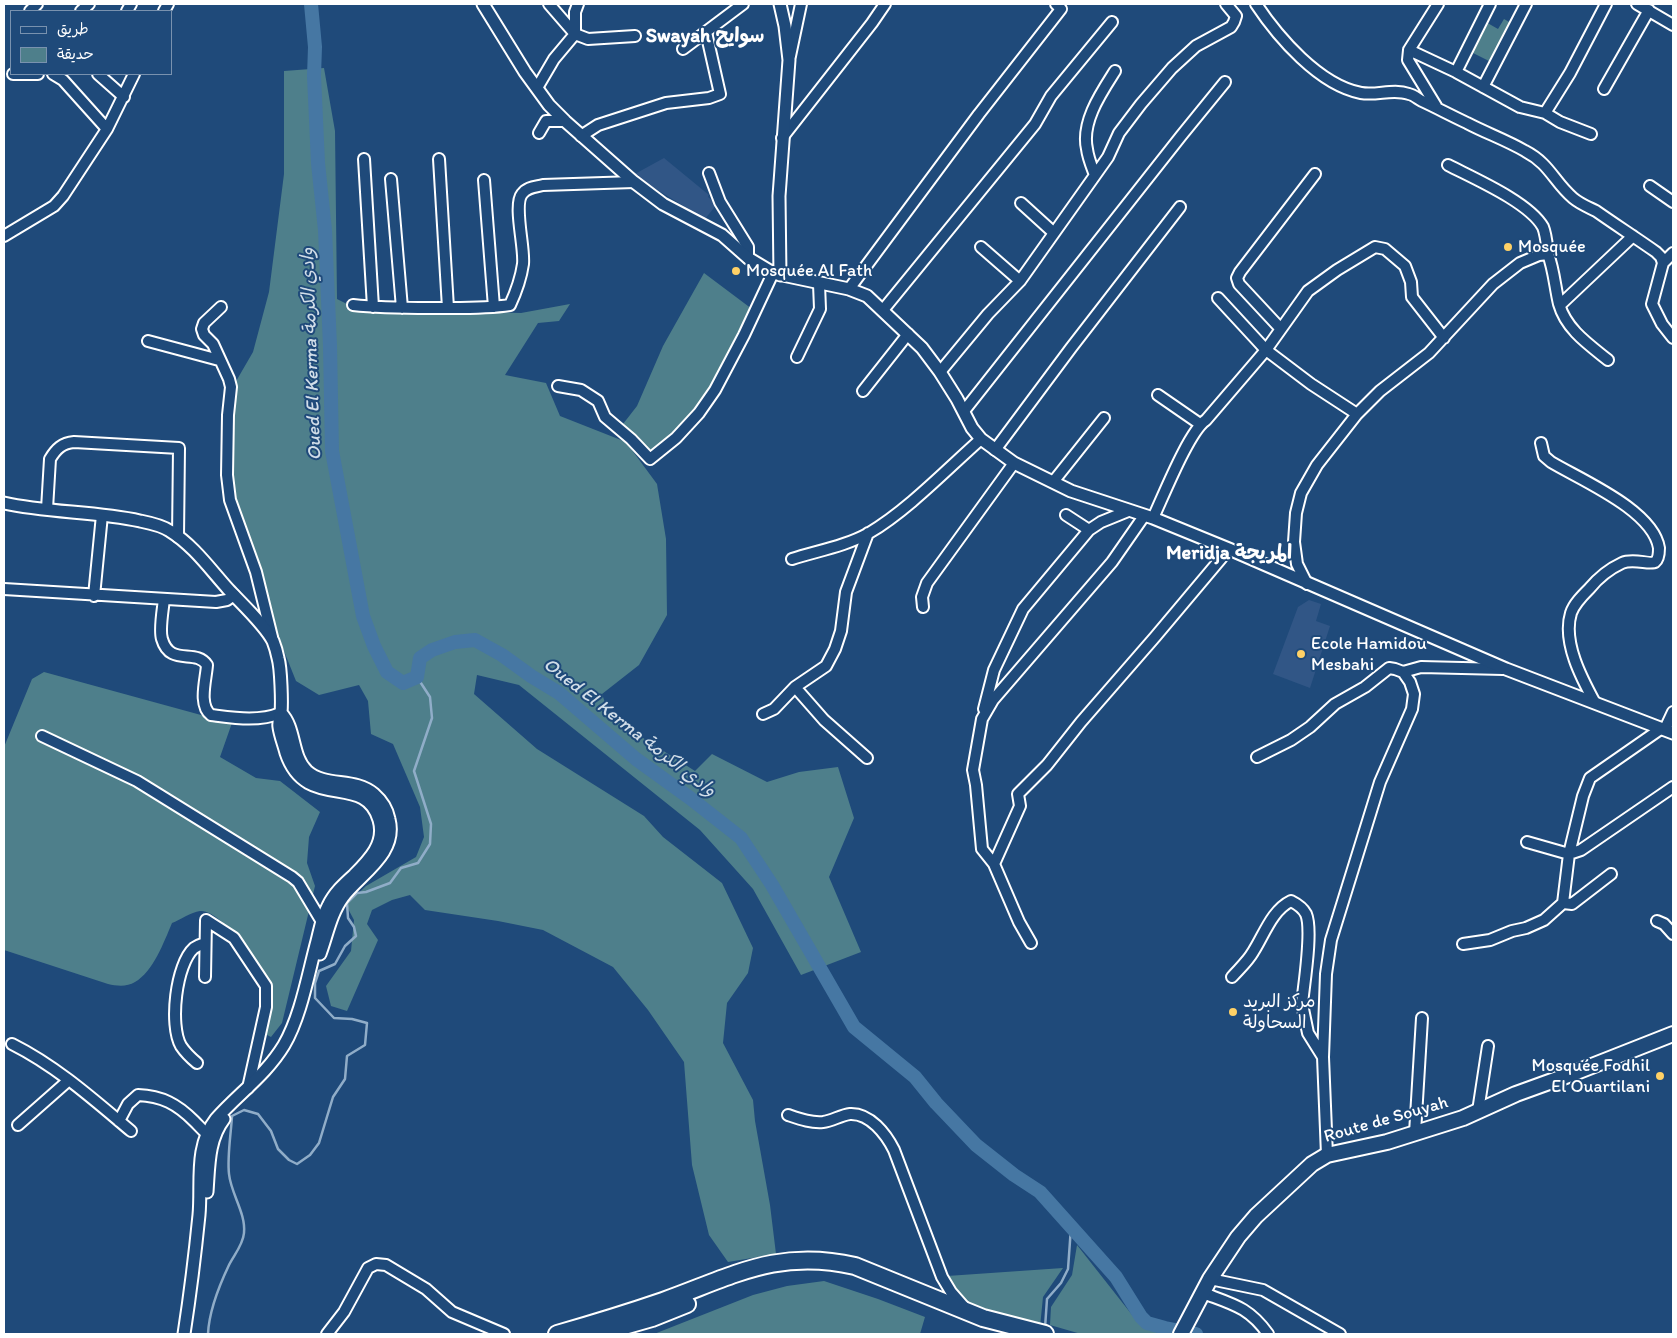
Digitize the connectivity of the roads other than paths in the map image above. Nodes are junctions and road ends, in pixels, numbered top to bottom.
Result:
1 (483, 4) edge
2 (549, 4) edge
3 (578, 4) edge
4 (743, 4) edge
5 (780, 4) edge
6 (801, 4) edge
7 (885, 4) edge
8 (1056, 4) edge
9 (1226, 4) edge
10 (1256, 4) edge
11 (1438, 4) edge
12 (1490, 4) edge
13 (1526, 4) edge
14 (1606, 4) edge
15 (1636, 4) edge
16 (1650, 10) junction
17 (1112, 22) dead end
18 (1673, 24) edge
19 (706, 32) junction
20 (575, 34) junction
21 (635, 36) dead end
22 (683, 49) dead end
23 (1409, 50) junction
24 (790, 60) junction
25 (1115, 71) dead end
26 (1456, 72) junction
27 (55, 75) edge
28 (99, 75) edge
29 (134, 75) edge
30 (1225, 82) dead end
31 (1482, 87) junction
32 (536, 88) junction
33 (1604, 89) dead end
34 (124, 97) junction
35 (1436, 106) junction
36 (1545, 113) junction
37 (565, 122) junction
38 (107, 129) junction
39 (539, 133) dead end
40 (1591, 134) dead end
41 (581, 136) junction
42 (782, 138) junction
43 (364, 158) dead end
44 (438, 159) dead end
45 (1448, 165) dead end
46 (709, 174) dead end
47 (1314, 174) dead end
48 (1095, 175) junction
49 (391, 179) dead end
50 (484, 180) dead end
51 (634, 182) junction
52 (1650, 186) dead end
53 (1673, 202) edge
54 (1021, 203) dead end
55 (1180, 207) dead end
56 (1054, 233) junction
57 (4, 236) edge
58 (1632, 236) junction
59 (980, 247) dead end
60 (1673, 253) edge
61 (1548, 254) junction
62 (748, 258) junction
63 (1663, 263) junction
64 (776, 274) junction
65 (1020, 281) junction
66 (819, 284) junction
67 (849, 289) junction
68 (1218, 298) dead end
69 (1560, 304) junction
70 (353, 305) dead end
71 (221, 307) dead end
72 (373, 307) junction
73 (494, 307) junction
74 (402, 308) junction
75 (448, 308) junction
76 (884, 310) junction
77 (1280, 328) junction
78 (908, 334) junction
79 (1444, 338) junction
80 (1673, 338) edge
81 (148, 341) dead end
82 (1266, 350) junction
83 (797, 357) dead end
84 (219, 360) junction
85 (1608, 360) dead end
86 (940, 372) junction
87 (558, 386) dead end
88 (864, 391) dead end
89 (1158, 395) dead end
90 (964, 411) junction
91 (1357, 414) junction
92 (1104, 418) dead end
93 (1200, 424) junction
94 (981, 439) junction
95 (1541, 443) dead end
96 (995, 450) junction
97 (1014, 463) junction
98 (1053, 482) junction
99 (4, 503) edge
100 (47, 509) junction
101 (1128, 511) junction
102 (102, 514) junction
103 (1066, 515) dead end
104 (1148, 517) junction
105 (1089, 530) junction
106 (868, 533) junction
107 (178, 537) junction
108 (1229, 549) junction
109 (792, 559) dead end
110 (1307, 584) junction
111 (4, 589) edge
112 (234, 595) junction
113 (94, 596) junction
114 (164, 599) junction
115 (923, 608) dead end
116 (272, 640) junction
117 (1506, 669) junction
118 (1403, 672) junction
119 (795, 687) junction
120 (1595, 703) junction
121 (1673, 712) edge
122 (281, 713) junction
123 (763, 714) dead end
124 (982, 720) junction
125 (1667, 730) edge
126 (42, 736) dead end
127 (867, 758) dead end
128 (1257, 758) dead end
129 (1673, 787) edge
130 (1527, 842) dead end
131 (1569, 854) junction
132 (994, 864) junction
133 (1611, 874) dead end
134 (1563, 903) junction
135 (1657, 921) dead end
136 (325, 927) junction
137 (1673, 934) edge
138 (205, 943) junction
139 (1031, 943) dead end
140 (1463, 944) dead end
141 (204, 977) dead end
142 (1232, 977) dead end
143 (1422, 1018) dead end
144 (1673, 1034) edge
145 (12, 1044) dead end
146 (1488, 1046) dead end
147 (1323, 1057) junction
148 (197, 1063) dead end
149 (69, 1080) junction
150 (248, 1088) junction
151 (1478, 1111) junction
152 (788, 1115) dead end
153 (119, 1121) junction
154 (18, 1125) dead end
155 (131, 1130) dead end
156 (1415, 1134) junction
157 (210, 1137) junction
158 (1327, 1156) junction
159 (1210, 1279) junction
160 (1202, 1293) junction
161 (969, 1313) junction
162 (1040, 1333) edge
163 (184, 1334) edge
164 (191, 1334) edge
165 (327, 1334) edge
166 (504, 1334) edge
167 (557, 1334) edge
168 (596, 1334) edge
169 (1003, 1334) edge
170 (1181, 1334) edge
171 (1268, 1334) edge
172 (1340, 1334) edge

1 - 32 street
2 - 20 street
3 - 20 street
4 - 19 street
5 - 24 street
6 - 24 street
7 - 42 street
8 - 67 street
9 - 48 street
10 - 35 street
11 - 23 street
12 - 26 street
13 - 31 street
14 - 36 street
15 - 16 street
16 - 18 street
16 - 33 street
17 - 76 street
19 - 22 street
19 - 41 street
20 - 21 street
20 - 32 street
23 - 26 street
23 - 35 street
24 - 42 street
25 - 48 street
26 - 31 street
27 - 38 street
28 - 34 street
29 - 34 street
30 - 90 street
31 - 36 street
32 - 37 street
34 - 38 street
35 - 58 street
36 - 40 street
37 - 39 street
37 - 41 street
38 - 57 street
41 - 51 street
42 - 64 street
43 - 72 street
44 - 75 street
45 - 61 street
46 - 62 street
47 - 77 street
48 - 56 street
49 - 74 street
50 - 73 street
51 - 62 street
51 - 73 street
52 - 53 street
54 - 56 street
55 - 96 street
56 - 65 street
58 - 63 street
58 - 69 street
59 - 65 street
60 - 63 street
61 - 69 street
61 - 79 street
62 - 64 street
63 - 80 street
64 - 66 street
64 - 87 street
65 - 86 street
66 - 67 street
66 - 83 street
67 - 76 street
68 - 82 street
69 - 85 street
70 - 72 street
71 - 84 street
72 - 74 street
73 - 75 street
74 - 75 street
76 - 78 street
77 - 79 street
77 - 82 street
78 - 86 street
78 - 88 street
79 - 91 street
81 - 84 street
82 - 91 street
82 - 93 street
84 - 116 street
86 - 90 street
89 - 93 street
90 - 94 street
91 - 110 street
92 - 98 street
93 - 104 street
94 - 96 street
94 - 106 street
95 - 120 street
96 - 97 street
97 - 98 street
97 - 115 street
98 - 101 street
99 - 100 street
100 - 102 street
100 - 107 street
101 - 104 street
101 - 105 street
102 - 107 street
102 - 113 street
103 - 105 street
104 - 108 street
104 - 124 street
105 - 124 street
106 - 109 street
106 - 119 street
107 - 112 street
108 - 110 street
108 - 132 street
110 - 117 street
111 - 113 street
112 - 114 street
112 - 116 street
113 - 114 street
114 - 122 street
116 - 122 street
117 - 118 street
117 - 120 street
118 - 128 street
118 - 147 street
119 - 123 street
119 - 127 street
120 - 125 street
121 - 125 street
122 - 136 street
124 - 132 street
125 - 131 street
126 - 136 street
129 - 131 street
130 - 131 street
131 - 134 street
132 - 139 street
133 - 134 street
134 - 140 street
135 - 137 street
136 - 150 street
136 - 157 street
138 - 141 street
138 - 148 street
138 - 150 street
142 - 147 street
143 - 156 street
144 - 151 main road, Route de Souyah
145 - 149 street
146 - 151 street
147 - 158 street
149 - 153 street
149 - 154 street
150 - 157 street
151 - 156 main road, Route de Souyah
152 - 161 street
153 - 155 street
153 - 157 street
156 - 158 main road, Route de Souyah
157 - 163 street
157 - 164 street
158 - 159 main road, Route de Souyah
159 - 160 main road, Route de Souyah
159 - 172 street
160 - 170 main road, Route de Souyah
160 - 171 street
161 - 162 highway
161 - 167 highway
165 - 166 street
168 - 169 highway

